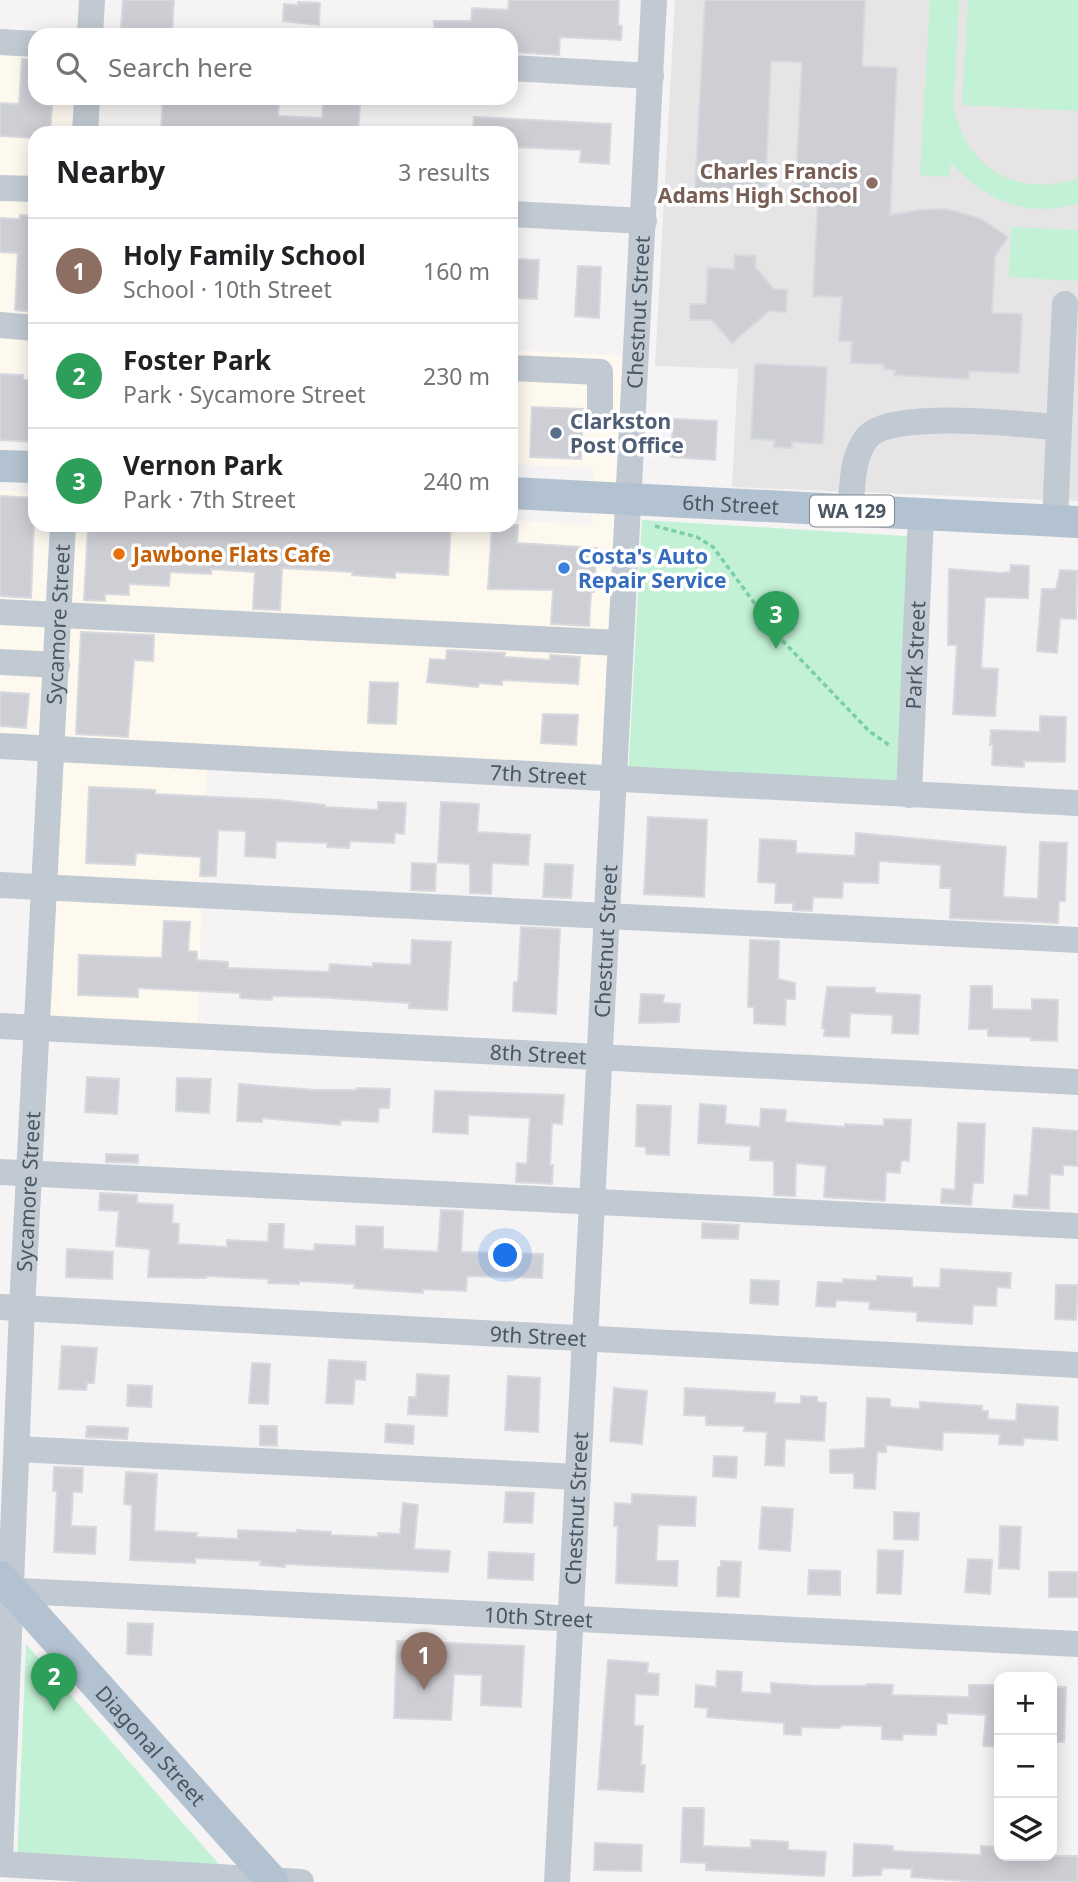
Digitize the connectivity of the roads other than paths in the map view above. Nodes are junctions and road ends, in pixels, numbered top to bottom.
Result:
1 (92, 0) edge
2 (654, 0) edge
3 (90, 28) edge
4 (0, 42) edge
5 (28, 44) edge
6 (518, 68) edge
7 (651, 76) junction
8 (87, 105) edge
9 (85, 126) edge
10 (0, 187) edge
11 (28, 189) edge
12 (518, 214) edge
13 (644, 220) junction
14 (1065, 304) dead end
15 (0, 325) edge
16 (28, 327) edge
17 (518, 363) edge
18 (518, 364) edge
19 (635, 372) junction
20 (601, 383) junction
21 (600, 412) dead end
22 (1059, 426) junction
23 (0, 466) edge
24 (28, 467) edge
25 (518, 494) edge
26 (637, 500) junction
27 (850, 511) junction
28 (921, 515) junction
29 (1066, 521) edge
30 (63, 532) edge
31 (0, 612) edge
32 (59, 614) junction
33 (620, 643) junction
34 (0, 662) edge
35 (57, 664) junction
36 (0, 746) edge
37 (52, 749) junction
38 (613, 779) junction
39 (909, 795) junction
40 (1078, 803) edge
41 (0, 885) edge
42 (45, 887) junction
43 (606, 916) junction
44 (1078, 940) edge
45 (0, 1026) edge
46 (38, 1028) junction
47 (598, 1057) junction
48 (1078, 1082) edge
49 (0, 1172) edge
50 (29, 1174) junction
51 (592, 1202) junction
52 (1078, 1226) edge
53 (11, 1308) edge
54 (585, 1338) junction
55 (1078, 1364) edge
56 (17, 1449) junction
57 (578, 1477) junction
58 (4, 1586) edge
59 (571, 1617) junction
60 (1078, 1644) edge
61 (3, 1728) edge
62 (0, 1862) edge
63 (282, 1881) edge
64 (556, 1882) edge

1 - 3 street
2 - 7 street, Chestnut Street
4 - 5 street
6 - 7 street
7 - 13 street, Chestnut Street
8 - 9 street
10 - 11 street
12 - 13 street
13 - 19 street, Chestnut Street
14 - 22 street
15 - 16 street
17 - 19 street
18 - 20 street
19 - 20 street
19 - 26 street, Chestnut Street
20 - 21 street
22 - 27 street
22 - 29 street
23 - 24 main road
25 - 26 main road, 6th Street / WA 129
26 - 27 main road, 6th Street / WA 129
26 - 33 street, Chestnut Street
27 - 28 main road, 6th Street / WA 129
28 - 29 main road, 6th Street / WA 129
28 - 39 street, Park Street
30 - 32 street, Sycamore Street
31 - 32 street
32 - 33 street
32 - 35 street, Sycamore Street
33 - 38 street, Chestnut Street
34 - 35 street
35 - 37 street, Sycamore Street
36 - 37 street, 7th Street
37 - 38 street, 7th Street
37 - 42 street, Sycamore Street
38 - 39 street, 7th Street
38 - 43 street, Chestnut Street
39 - 40 street, 7th Street
41 - 42 street
42 - 43 street
42 - 46 street, Sycamore Street
43 - 44 street
43 - 47 street, Chestnut Street
45 - 46 street, 8th Street
46 - 47 street, 8th Street
46 - 50 street, Sycamore Street
47 - 48 street, 8th Street
47 - 51 street, Chestnut Street
49 - 50 street
50 - 51 street
50 - 53 street, Sycamore Street
51 - 52 street
51 - 54 street, Chestnut Street
53 - 54 street, 9th Street
53 - 56 street, Sycamore Street
54 - 55 street, 9th Street
54 - 57 street, Chestnut Street
56 - 57 street
56 - 58 street, Sycamore Street
57 - 59 street, Chestnut Street
58 - 59 street, 10th Street
58 - 61 street, Sycamore Street
58 - 63 main road, Diagonal Street
59 - 60 street, 10th Street
59 - 64 street, Chestnut Street
61 - 62 street, Sycamore Street
62 - 63 street

